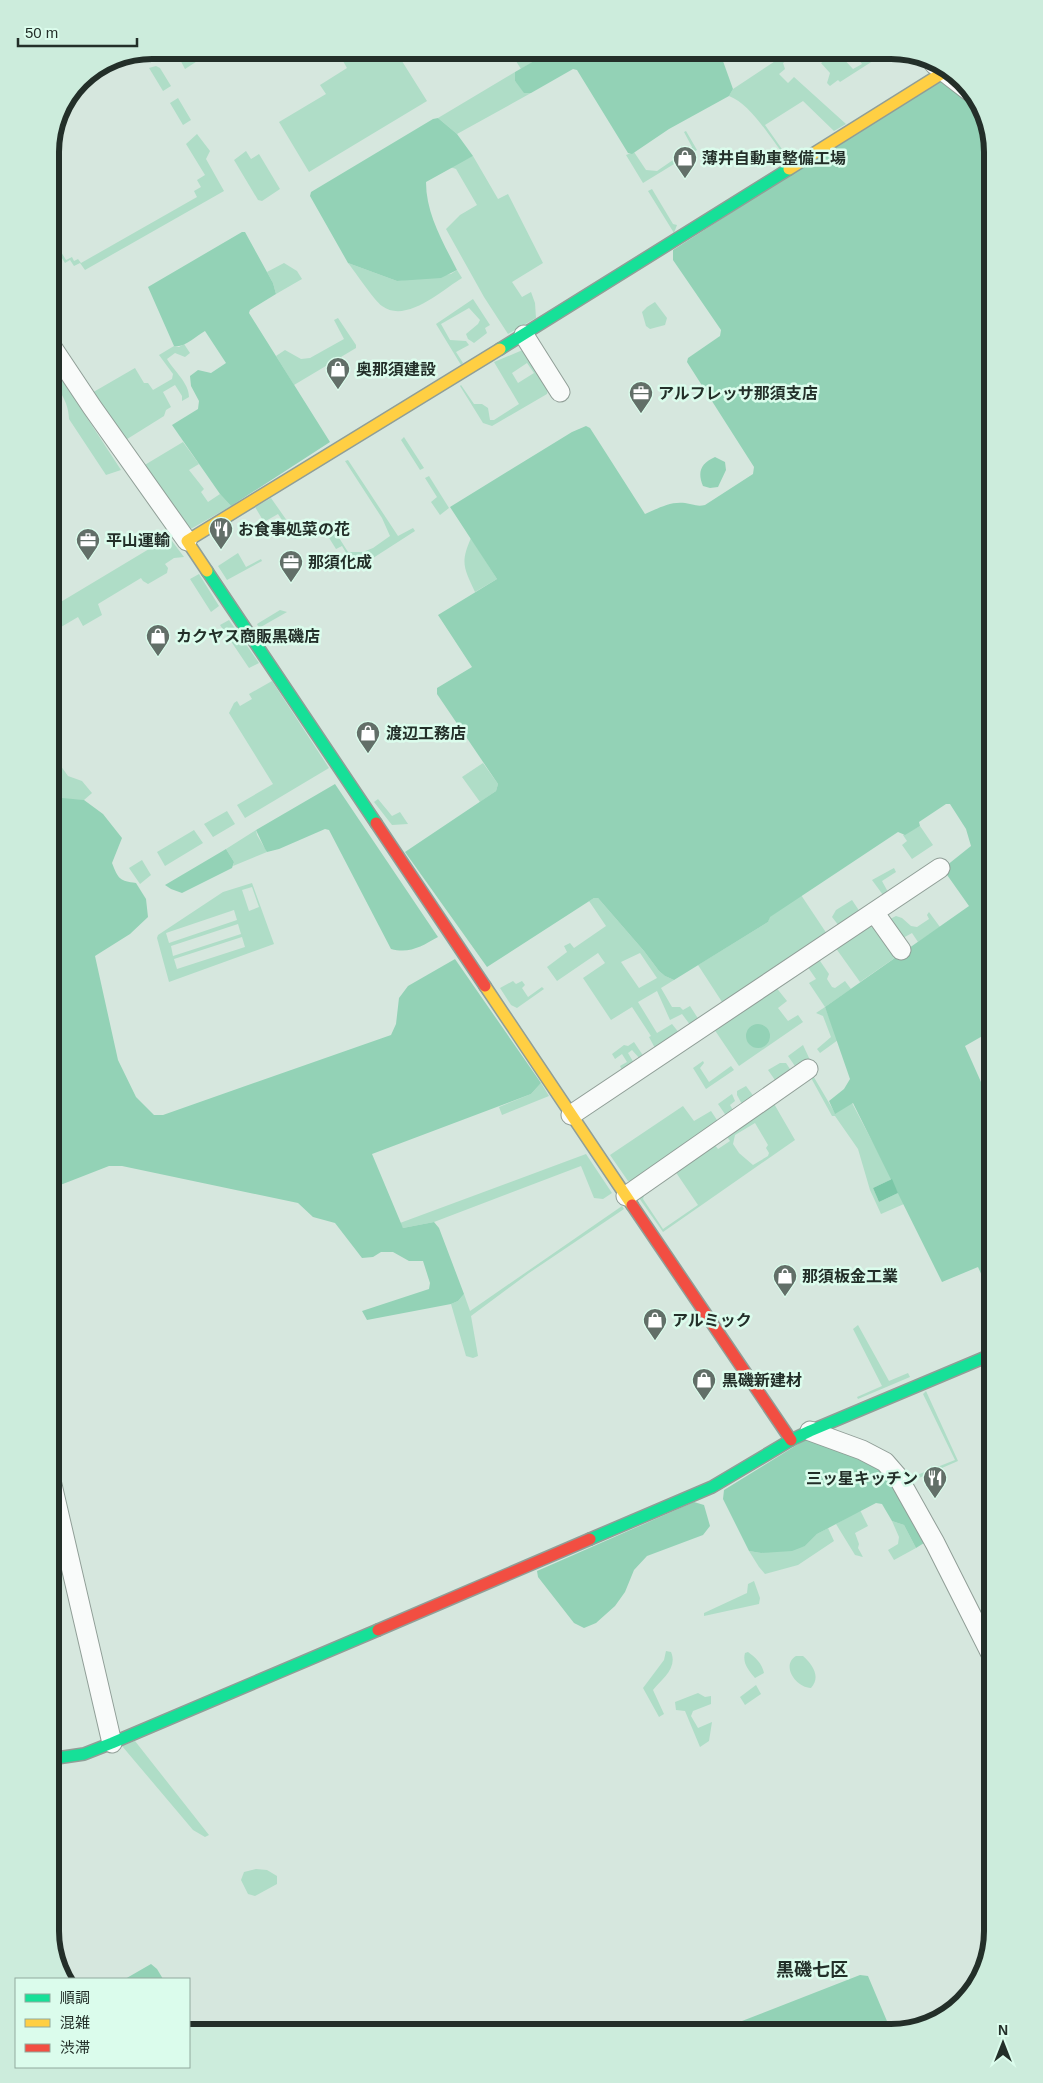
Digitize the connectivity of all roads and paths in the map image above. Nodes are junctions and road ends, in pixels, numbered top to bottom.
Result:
1 (936, 70) edge
2 (524, 335) junction
3 (59, 358) edge
4 (560, 392) dead end
5 (187, 541) junction
6 (940, 868) dead end
7 (874, 912) junction
8 (900, 950) dead end
9 (808, 1069) dead end
10 (570, 1115) junction
11 (626, 1196) junction
12 (984, 1358) edge
13 (810, 1431) junction
14 (791, 1440) junction
15 (59, 1515) edge
16 (984, 1640) edge
17 (112, 1743) junction
18 (59, 1758) edge

1 - 2 street
2 - 4 street
2 - 5 street
3 - 5 street
5 - 10 street
6 - 7 street
7 - 8 street
7 - 10 street
9 - 11 street
10 - 11 street
11 - 14 street
12 - 13 street
13 - 14 street
13 - 16 street
14 - 17 street
15 - 17 street
17 - 18 street

